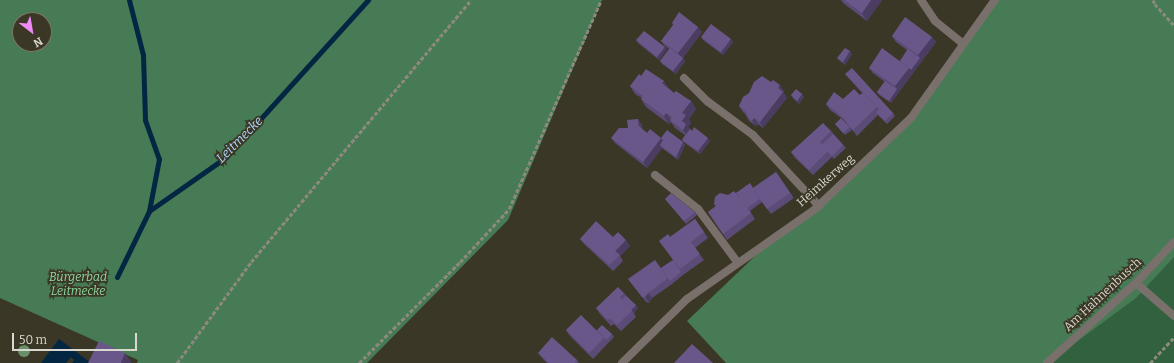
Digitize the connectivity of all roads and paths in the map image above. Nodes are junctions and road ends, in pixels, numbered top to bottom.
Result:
1 (471, 0) edge
2 (601, 0) edge
3 (921, 0) edge
4 (995, 0) edge
5 (1153, 0) edge
6 (1174, 24) edge
7 (963, 44) junction
8 (684, 78) dead end
9 (655, 175) dead end
10 (819, 206) junction
11 (1174, 242) edge
12 (738, 263) junction
13 (1136, 283) junction
14 (1174, 316) edge
15 (1174, 337) edge
16 (177, 363) edge
17 (359, 363) edge
18 (622, 363) edge
19 (1047, 363) edge
20 (1150, 363) edge

1 - 16 path
2 - 17 path
3 - 7 street
4 - 7 street, Heimkerweg
5 - 6 path
7 - 10 street, Heimkerweg
8 - 10 street
9 - 12 street
10 - 12 street, Heimkerweg
11 - 13 street, Am Hahnenbusch
12 - 18 street, Heimkerweg
13 - 14 street
13 - 19 street, Am Hahnenbusch
15 - 20 path

